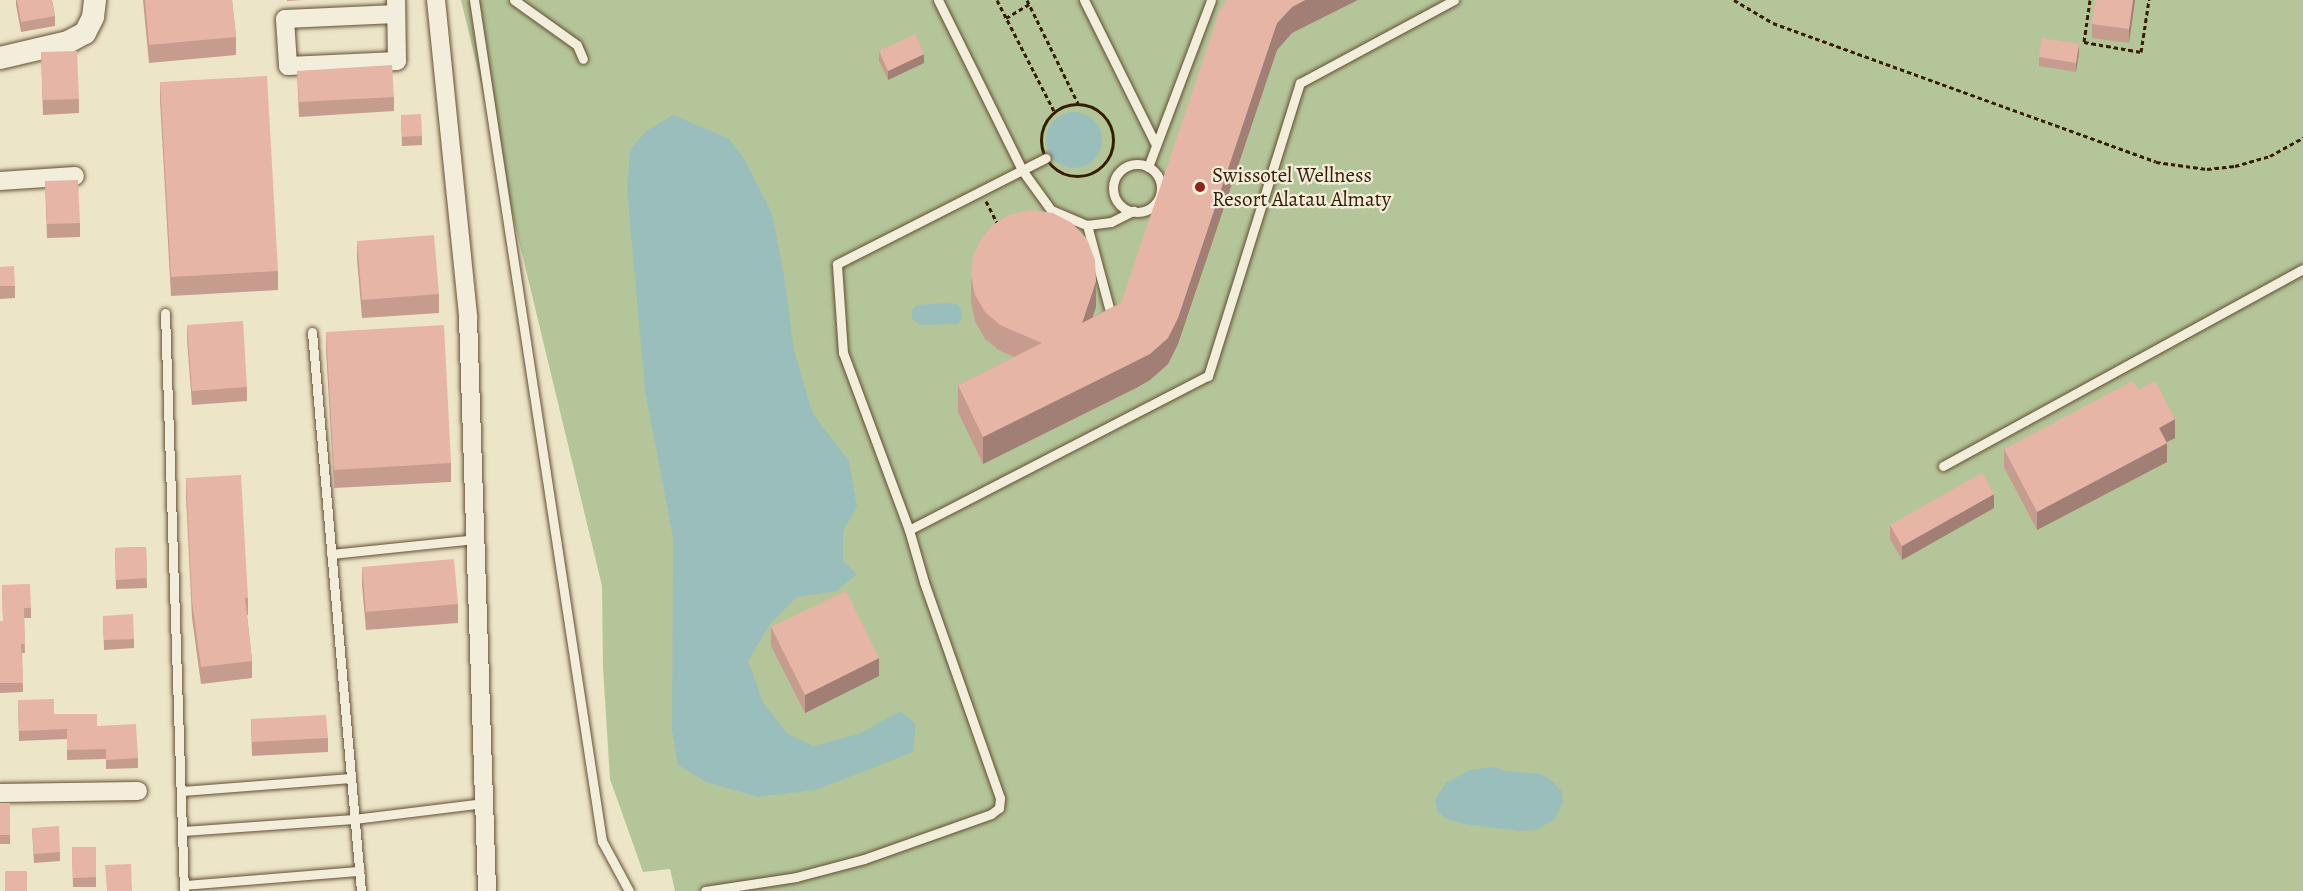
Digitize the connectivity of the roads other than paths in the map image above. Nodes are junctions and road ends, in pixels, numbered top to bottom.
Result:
1 (95, 0) edge
2 (436, 0) edge
3 (474, 0) edge
4 (514, 0) edge
5 (938, 0) edge
6 (1084, 0) edge
7 (1211, 0) edge
8 (1454, 0) edge
9 (396, 7) edge
10 (0, 58) edge
11 (583, 59) dead end
12 (1156, 145) junction
13 (1046, 158) road end
14 (1148, 167) junction
15 (1023, 170) junction
16 (75, 176) dead end
17 (0, 181) edge
18 (1133, 211) junction
19 (1087, 225) junction
20 (2303, 269) edge
21 (165, 313) dead end
22 (1113, 323) edge
23 (312, 332) dead end
24 (1943, 466) dead end
25 (909, 530) junction
26 (475, 539) junction
27 (332, 554) junction
28 (351, 778) junction
29 (138, 791) dead end
30 (182, 791) junction
31 (0, 793) edge
32 (484, 803) junction
33 (354, 819) junction
34 (183, 831) junction
35 (359, 871) junction
36 (184, 888) edge
37 (361, 891) edge
38 (487, 891) edge
39 (629, 891) edge
40 (705, 891) edge

1 - 10 street
2 - 26 street
3 - 39 lane
4 - 11 lane
5 - 15 lane
6 - 12 lane
7 - 12 lane
8 - 25 lane
9 - 9 street
12 - 14 lane
13 - 15 lane
14 - 18 lane
14 - 18 lane
15 - 19 lane
15 - 25 lane
16 - 17 street
18 - 19 lane
19 - 22 lane
20 - 24 lane
21 - 30 lane
23 - 27 lane
25 - 40 lane
26 - 27 lane
26 - 32 street
27 - 28 lane
28 - 30 lane
28 - 33 lane
29 - 31 street
30 - 34 lane
32 - 33 lane
32 - 38 street
33 - 34 lane
33 - 35 lane
34 - 36 lane
35 - 36 lane
35 - 37 lane

